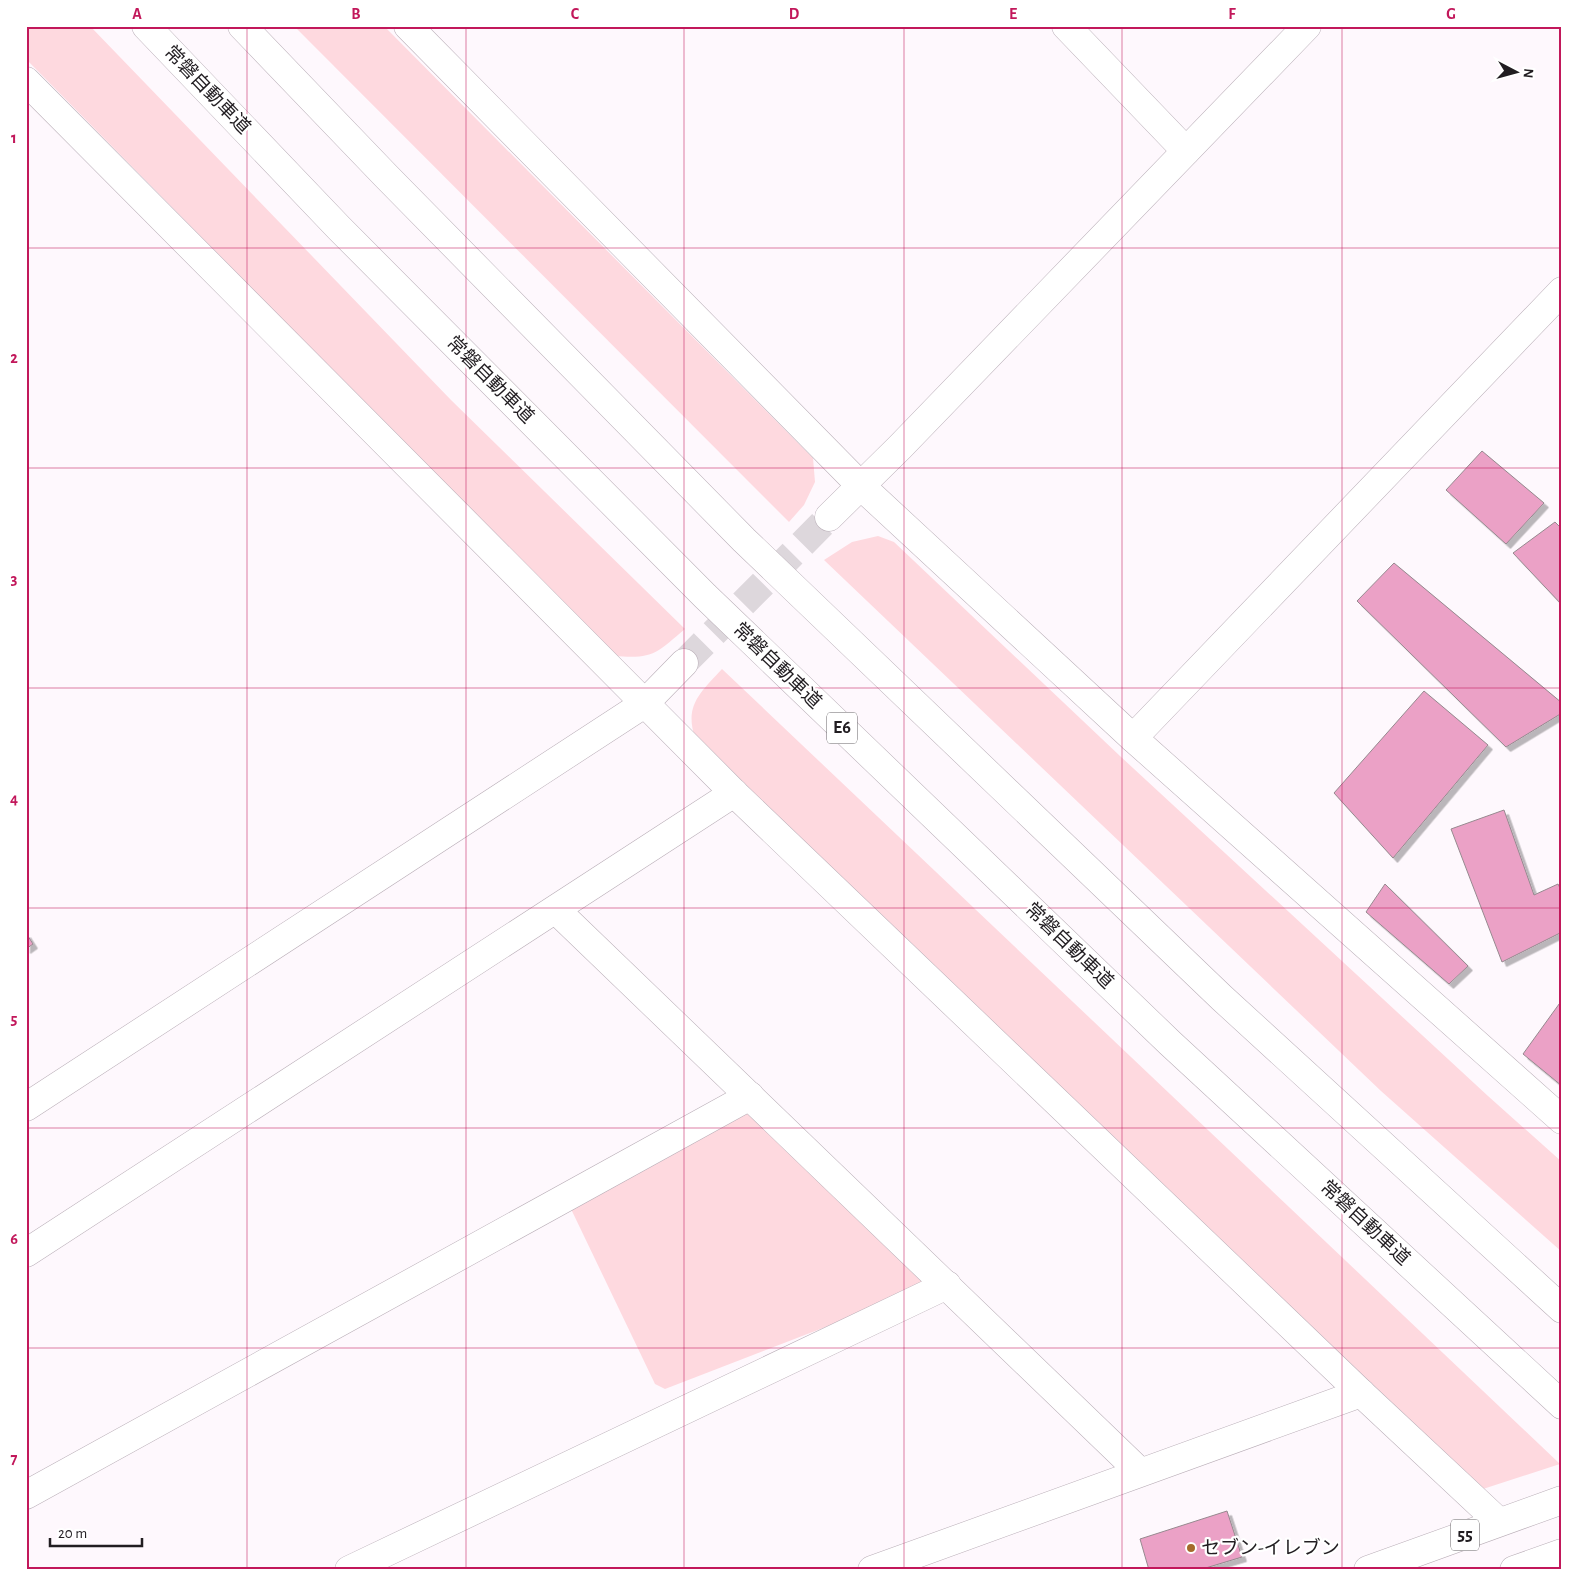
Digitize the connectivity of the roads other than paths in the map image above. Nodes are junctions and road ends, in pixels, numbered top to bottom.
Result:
1 (146, 26) edge
2 (242, 26) edge
3 (408, 26) edge
4 (1066, 26) edge
5 (1307, 26) edge
6 (26, 81) edge
7 (1186, 151) junction
8 (1562, 291) edge
9 (861, 486) junction
10 (829, 517) tunnel mouth
11 (684, 663) tunnel mouth
12 (644, 704) junction
13 (1133, 738) junction
14 (734, 793) junction
15 (556, 910) junction
16 (750, 1096) junction
17 (26, 1107) edge
18 (1562, 1120) edge
19 (26, 1254) edge
20 (948, 1285) junction
21 (1562, 1309) edge
22 (1361, 1393) junction
23 (1562, 1405) edge
24 (1140, 1472) junction
25 (26, 1495) edge
26 (1562, 1500) edge
27 (1499, 1522) junction
28 (1554, 1560) edge
29 (349, 1570) edge
30 (872, 1570) edge
31 (1368, 1570) edge
32 (1514, 1570) edge

1 - 23 main road, 常磐自動車道 / E6
2 - 21 main road
3 - 9 main road
4 - 7 main road
5 - 7 main road
6 - 12 main road
7 - 9 main road
8 - 13 main road
9 - 10 main road
9 - 13 main road
11 - 12 main road
12 - 14 main road
12 - 17 main road
13 - 18 main road
14 - 15 main road
14 - 22 main road
15 - 16 main road
15 - 19 main road
16 - 20 main road
16 - 25 main road
20 - 24 main road
20 - 29 main road
22 - 24 main road
22 - 27 main road
24 - 30 main road
26 - 27 main road, 55
27 - 31 main road, 55
28 - 32 main road

